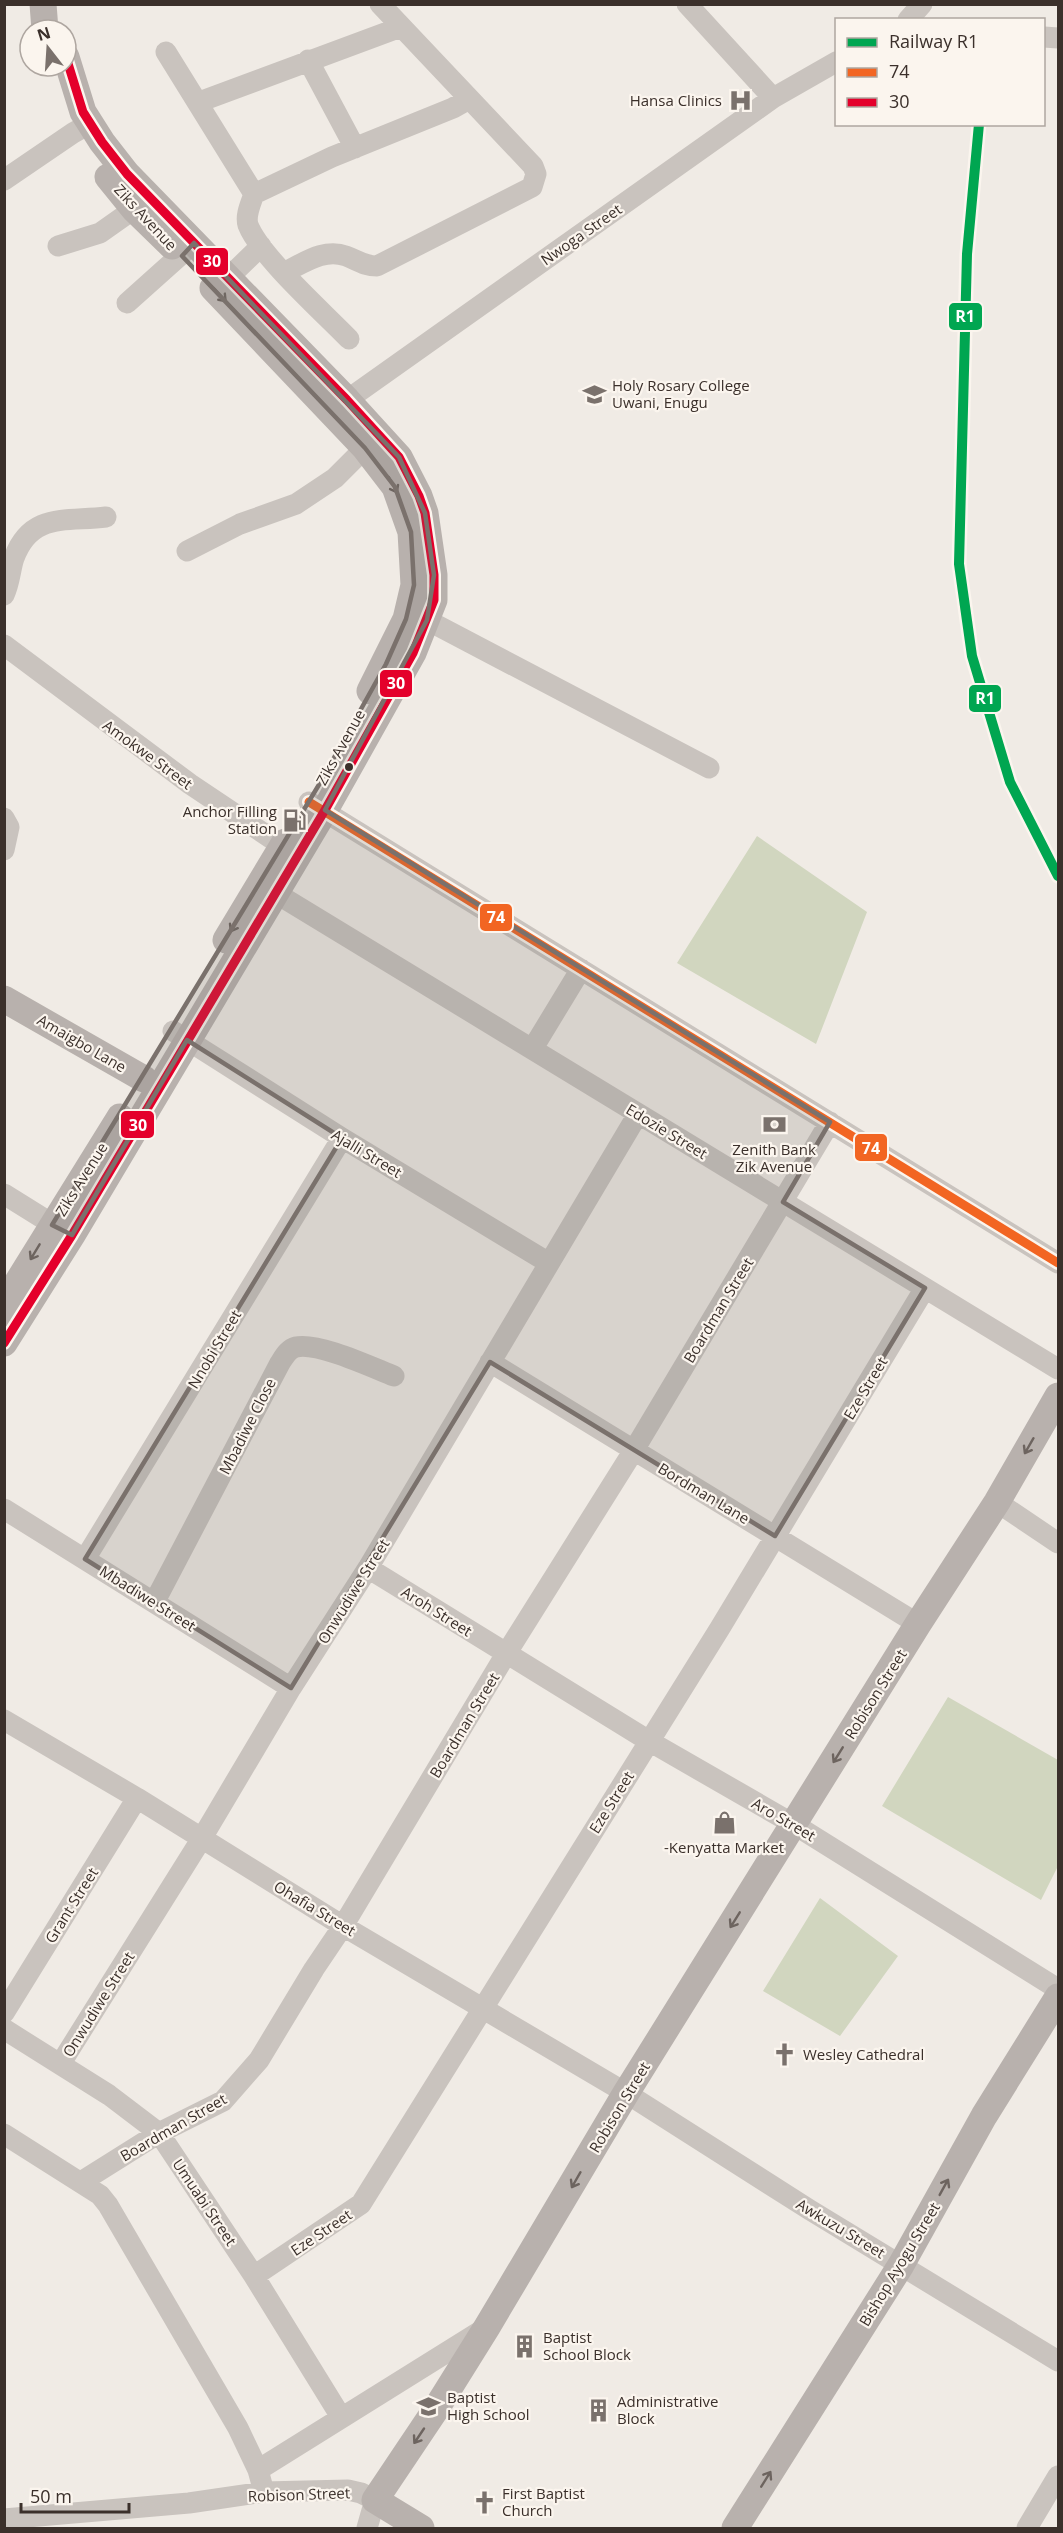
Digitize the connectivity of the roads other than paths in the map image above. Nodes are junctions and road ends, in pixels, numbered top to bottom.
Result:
1 (380, 4) edge
2 (687, 4) edge
3 (922, 4) edge
4 (910, 18) edge
5 (401, 27) junction
6 (166, 52) dead end
7 (308, 60) junction
8 (835, 63) edge
9 (55, 78) edge
10 (72, 78) edge
11 (773, 98) junction
12 (469, 99) junction
13 (199, 102) junction
14 (81, 128) junction
15 (355, 148) junction
16 (4, 180) edge
17 (254, 194) junction
18 (134, 209) junction
19 (58, 246) dead end
20 (261, 246) junction
21 (188, 250) junction
22 (285, 272) junction
23 (228, 278) junction
24 (127, 303) dead end
25 (349, 339) dead end
26 (340, 407) junction
27 (365, 447) junction
28 (106, 517) dead end
29 (187, 551) dead end
30 (4, 594) edge
31 (427, 620) junction
32 (4, 645) edge
33 (709, 768) dead end
34 (317, 806) junction
35 (4, 818) edge
36 (4, 850) edge
37 (290, 851) junction
38 (267, 888) junction
39 (581, 969) junction
40 (4, 999) edge
41 (180, 1036) junction
42 (533, 1048) junction
43 (152, 1083) junction
44 (638, 1114) junction
45 (830, 1122) junction
46 (342, 1138) junction
47 (4, 1194) edge
48 (783, 1202) junction
49 (62, 1230) junction
50 (549, 1263) junction
51 (1059, 1263) edge
52 (925, 1288) junction
53 (4, 1304) edge
54 (4, 1343) edge
55 (490, 1362) junction
56 (1059, 1369) edge
57 (394, 1376) dead end
58 (1059, 1396) edge
59 (634, 1450) junction
60 (997, 1502) junction
61 (4, 1509) edge
62 (775, 1536) junction
63 (1059, 1543) edge
64 (85, 1559) junction
65 (368, 1568) junction
66 (155, 1601) junction
67 (918, 1624) junction
68 (506, 1654) junction
69 (291, 1688) junction
70 (4, 1720) edge
71 (649, 1741) junction
72 (137, 1798) junction
73 (795, 1825) junction
74 (202, 1838) junction
75 (344, 1926) junction
76 (1059, 1989) edge
77 (1059, 1997) edge
78 (483, 2007) junction
79 (4, 2013) edge
80 (4, 2029) edge
81 (61, 2063) junction
82 (626, 2093) junction
83 (159, 2133) junction
84 (4, 2134) edge
85 (81, 2182) junction
86 (901, 2265) junction
87 (254, 2276) junction
88 (488, 2327) junction
89 (1059, 2361) edge
90 (341, 2417) junction
91 (258, 2470) junction
92 (1059, 2476) edge
93 (264, 2492) junction
94 (375, 2500) junction
95 (4, 2519) edge
96 (72, 2521) edge
97 (367, 2529) edge
98 (421, 2529) edge
99 (735, 2529) edge
100 (1027, 2529) edge

1 - 5 street
2 - 11 street
3 - 4 street
5 - 7 street
5 - 12 street
6 - 13 street
7 - 13 street
7 - 15 street
8 - 11 street, Nwoga Street
9 - 14 main road, Ziks Avenue
10 - 14 main road, Ziks Avenue
11 - 26 street, Nwoga Street
12 - 15 street
12 - 22 street
13 - 17 street
14 - 16 street
14 - 18 main road, Ziks Avenue
14 - 21 main road, Ziks Avenue
15 - 17 street
17 - 20 street
18 - 19 street
18 - 21 main road, Ziks Avenue
20 - 22 street
20 - 23 street
21 - 23 main road, Ziks Avenue
21 - 24 street
21 -> 26 main road, Ziks Avenue
22 - 25 street
23 - 26 main road, Ziks Avenue
26 - 27 main road, Ziks Avenue
26 - 31 main road, Ziks Avenue
27 - 29 street
27 -> 34 main road, Ziks Avenue
28 - 30 street
31 - 33 street
31 - 34 main road, Ziks Avenue
32 - 37 street, Amokwe Street
34 - 37 main road, Ziks Avenue
34 - 39 street
35 - 36 street
37 - 38 main road, Ziks Avenue
38 - 41 main road, Ziks Avenue
38 - 42 street, Edozie Street
39 - 42 street
39 - 45 street
40 - 43 main road, Amaigbo Lane
41 - 43 main road, Ziks Avenue
41 - 46 street, Ajalli Street
42 - 44 street, Edozie Street
43 - 49 main road, Ziks Avenue
44 - 48 street, Edozie Street
44 - 50 street, Onwudiwe Street
45 - 48 street, Boardman Street
45 - 51 street
46 - 50 street, Ajalli Street
46 - 64 street, Nnobi Street
47 - 49 street
48 - 52 street, Edozie Street
48 - 59 street, Boardman Street
49 -> 53 main road, Ziks Avenue
49 - 54 main road, Ziks Avenue
50 - 55 street, Onwudiwe Street
52 - 56 street, Edozie Street
52 - 62 street, Eze Street
55 - 59 street, Bordman Lane
55 - 65 street, Onwudiwe Street
57 - 66 street, Mbadiwe Close
58 -> 60 main road, Robison Street
59 - 62 street, Bordman Lane
59 - 68 street, Boardman Street
60 - 63 street
60 - 67 main road, Robison Street
61 - 64 street, Mbadiwe Street
62 - 67 street, Bordman Lane
62 - 71 street, Eze Street
64 - 66 street, Mbadiwe Street
65 - 68 street, Aroh Street
65 - 69 street, Onwudiwe Street
66 - 69 street, Mbadiwe Street
67 -> 73 main road, Robison Street
68 - 71 street, Aro Street
68 - 75 street, Boardman Street
69 - 74 street, Onwudiwe Street
70 - 72 street, Ohafia Street
71 - 73 street, Aro Street
71 - 78 street, Eze Street
72 - 74 street, Ohafia Street
72 - 79 street, Grant Street
73 - 76 street, Aro Street
73 -> 82 main road, Robison Street
74 - 75 street, Ohafia Street
74 - 81 street, Onwudiwe Street
75 - 78 street, Ohafia Street
75 - 83 street, Boardman Street
86 -> 77 main road, Bishop Ayogu Street
78 - 82 street, Ohafia Street
78 - 87 street, Eze Street
80 - 81 street, Umuabi Street
81 - 83 street, Umuabi Street
82 - 86 street, Awkuzu Street
82 -> 88 main road, Robison Street
83 - 85 street, Boardman Street
83 - 87 street, Umuabi Street
84 - 85 street
85 - 91 street
86 - 89 street, Awkuzu Street
99 -> 86 main road, Bishop Ayogu Street
87 - 90 street, Umuabi Street
88 - 90 street
88 -> 94 main road, Robison Street
90 - 91 street
91 - 93 street
92 - 100 street
93 - 94 street, Robison Street
93 - 96 street, Robison Street
94 - 97 street
94 - 98 main road
95 - 96 street, Robison Street

